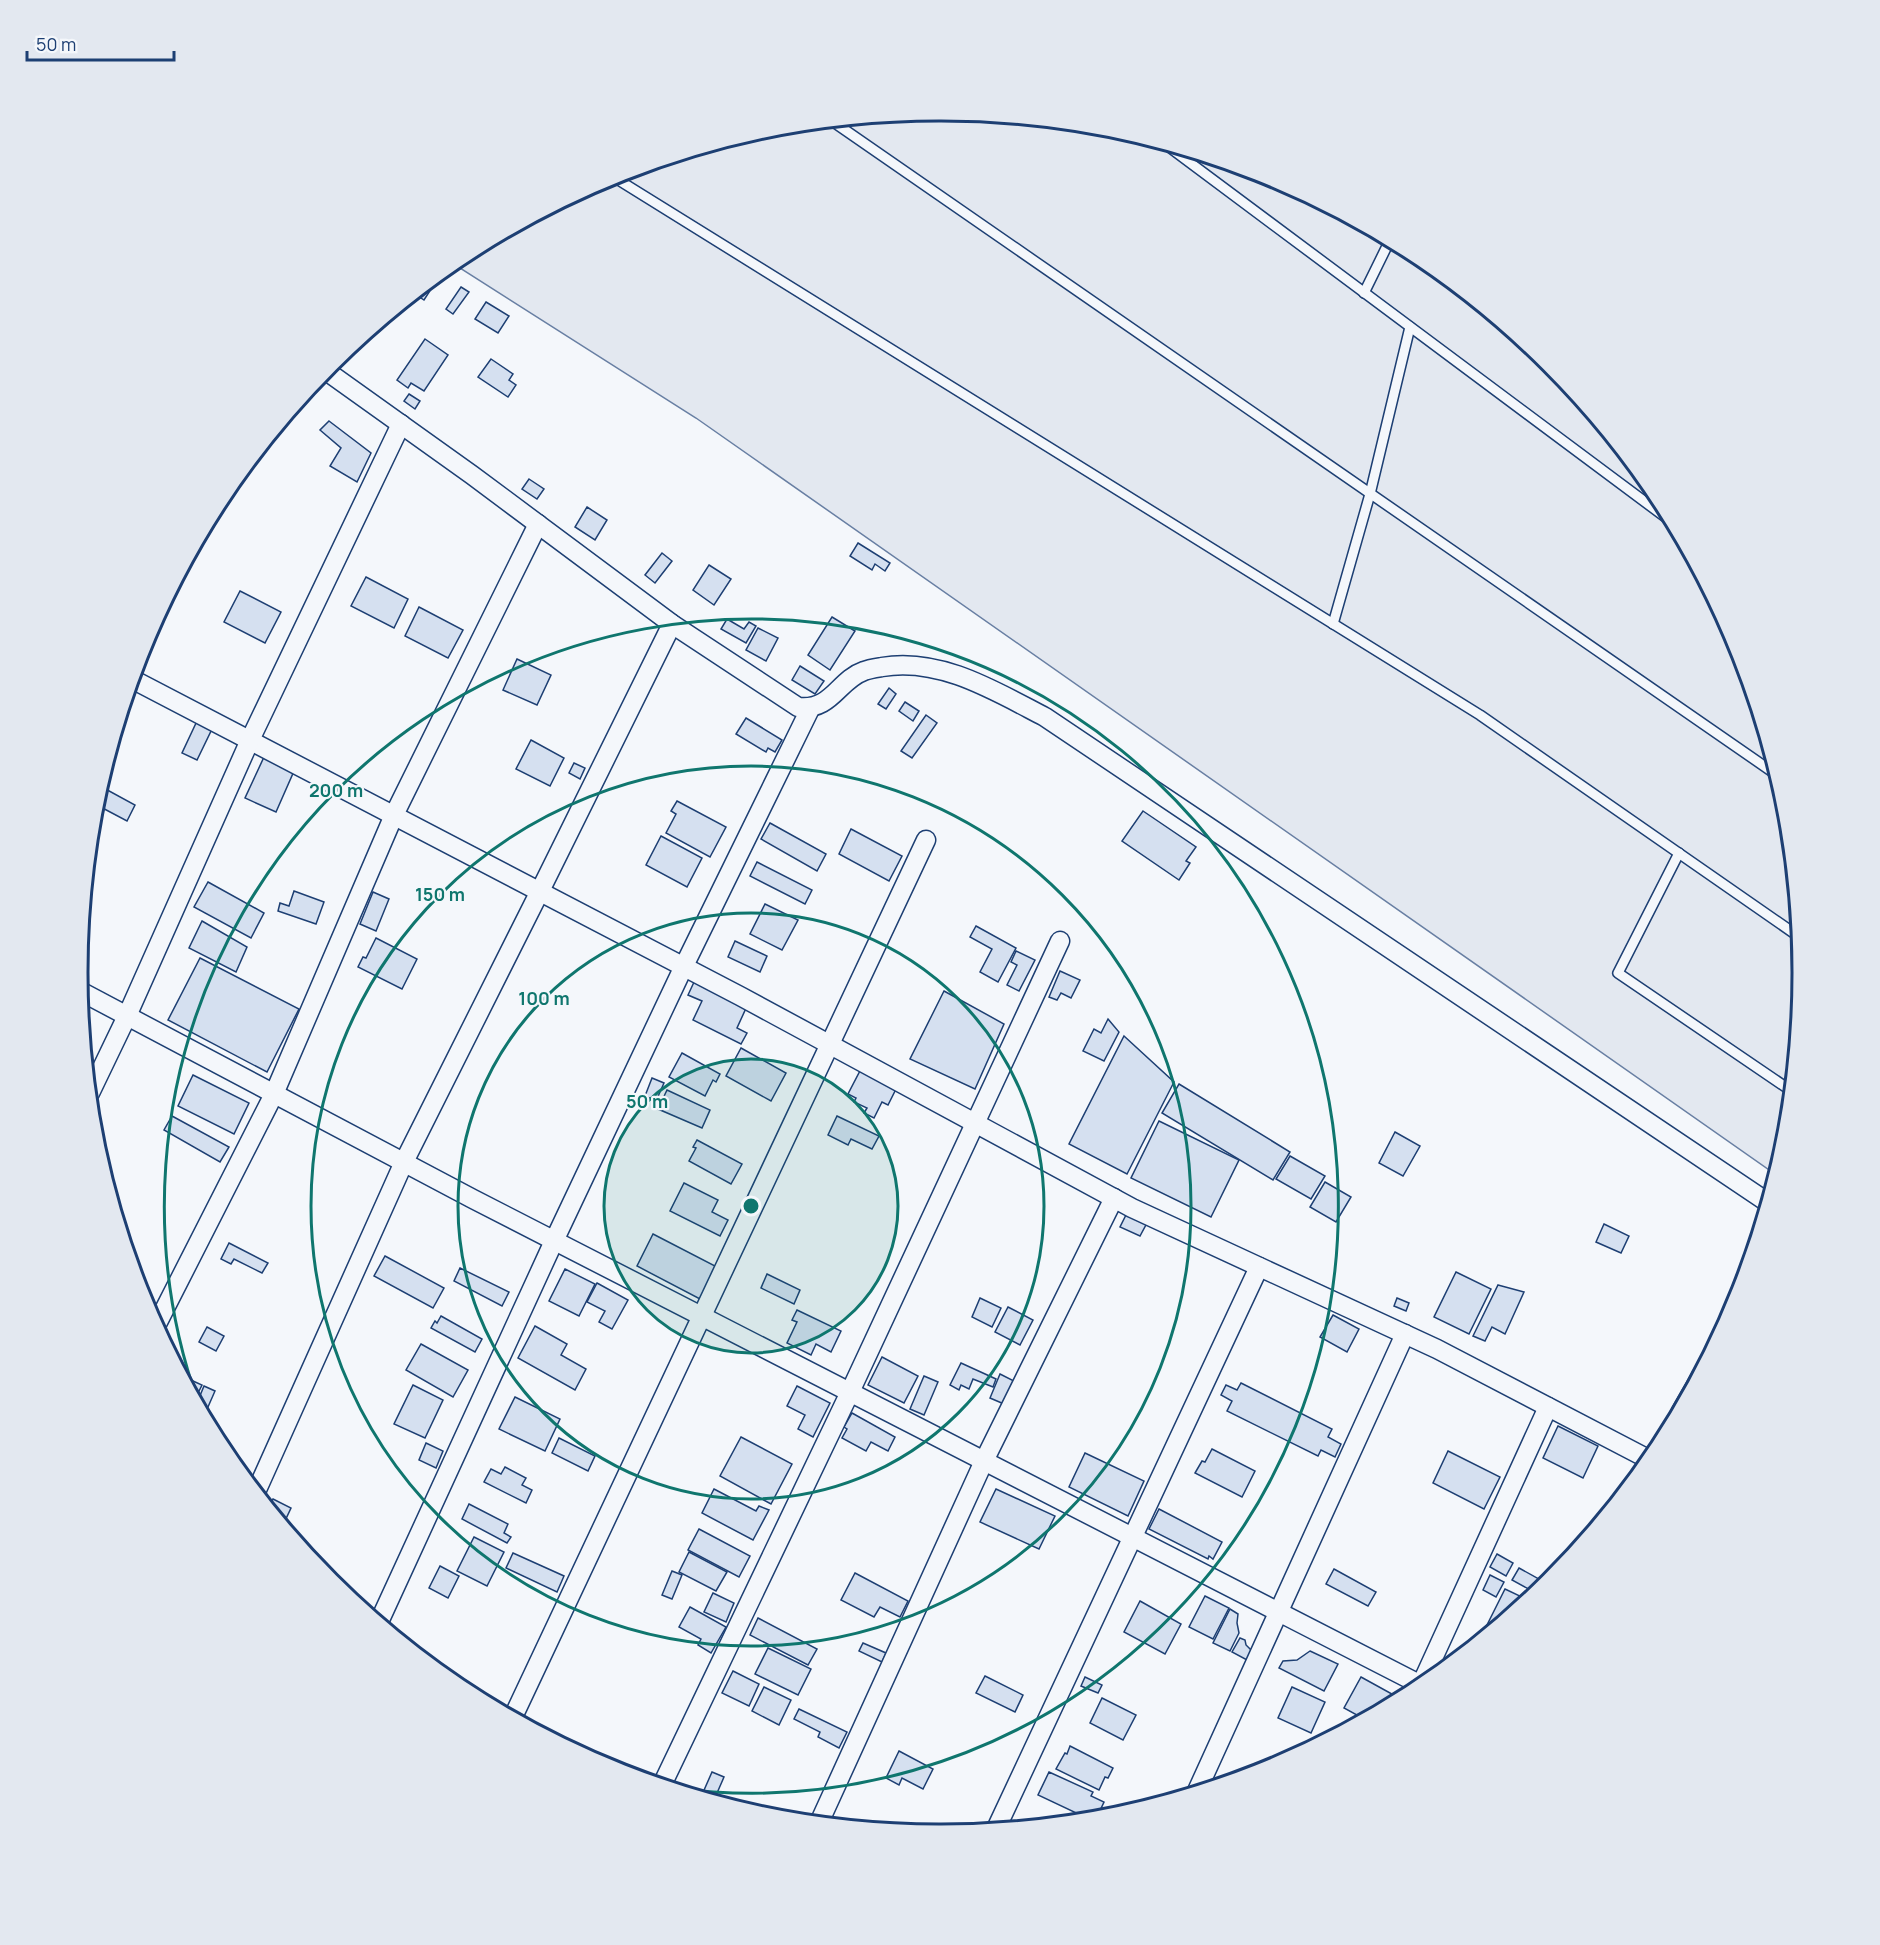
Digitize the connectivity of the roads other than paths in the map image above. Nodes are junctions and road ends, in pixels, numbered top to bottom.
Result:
1 (841, 127) edge
2 (1182, 156) edge
3 (623, 183) edge
4 (1386, 248) edge
5 (1364, 293) junction
6 (1410, 327) junction
7 (333, 376) edge
8 (401, 424) junction
9 (1370, 494) junction
10 (1654, 508) edge
11 (538, 524) junction
12 (672, 624) junction
13 (1333, 624) junction
14 (140, 684) edge
15 (810, 708) junction
16 (250, 740) junction
17 (1766, 767) edge
18 (394, 815) junction
19 (927, 840) dead end
20 (1679, 853) junction
21 (540, 891) junction
22 (1791, 931) edge
23 (1060, 941) dead end
24 (684, 966) junction
25 (89, 996) edge
26 (127, 1016) junction
27 (831, 1044) junction
28 (96, 1081) edge
29 (1784, 1086) edge
30 (274, 1094) junction
31 (975, 1123) junction
32 (404, 1162) junction
33 (1114, 1198) junction
34 (1761, 1198) edge
35 (554, 1241) junction
36 (1259, 1267) junction
37 (161, 1316) edge
38 (702, 1317) junction
39 (1405, 1334) junction
40 (850, 1392) junction
41 (1548, 1407) junction
42 (1641, 1455) edge
43 (984, 1461) junction
44 (259, 1484) edge
45 (1132, 1537) junction
46 (1279, 1612) junction
47 (382, 1615) edge
48 (1429, 1669) edge
49 (1411, 1681) edge
50 (516, 1711) edge
51 (665, 1779) edge
52 (1201, 1783) edge
53 (822, 1816) edge
54 (999, 1822) edge

1 - 9 lane
2 - 5 lane
3 - 13 lane
4 - 5 lane
5 - 6 lane
6 - 9 lane
6 - 10 lane
7 - 8 street
8 - 11 street
8 - 16 street
9 - 13 lane
9 - 17 lane
11 - 12 street
11 - 18 street
12 - 15 street
12 - 21 street
13 - 20 lane
14 - 16 street
15 - 24 street
15 - 34 street
16 - 18 street
16 - 26 street
18 - 21 street
18 - 30 street
19 - 27 street
20 - 22 lane
20 - 29 lane
21 - 24 street
21 - 32 street
23 - 31 street
24 - 27 street
24 - 35 street
25 - 26 street
26 - 28 street
26 - 30 street
27 - 31 street
27 - 38 street
30 - 32 street
30 - 37 street
31 - 33 street
31 - 40 street
32 - 35 street
32 - 44 street
33 - 36 street
33 - 43 street
35 - 38 street
35 - 47 street
36 - 39 street
36 - 45 street
38 - 40 street
38 - 50 street
39 - 41 street
39 - 46 street
40 - 43 street
40 - 51 street
41 - 42 street
41 - 48 street
43 - 45 street
43 - 53 street
45 - 46 street
45 - 54 street
46 - 49 street
46 - 52 street

